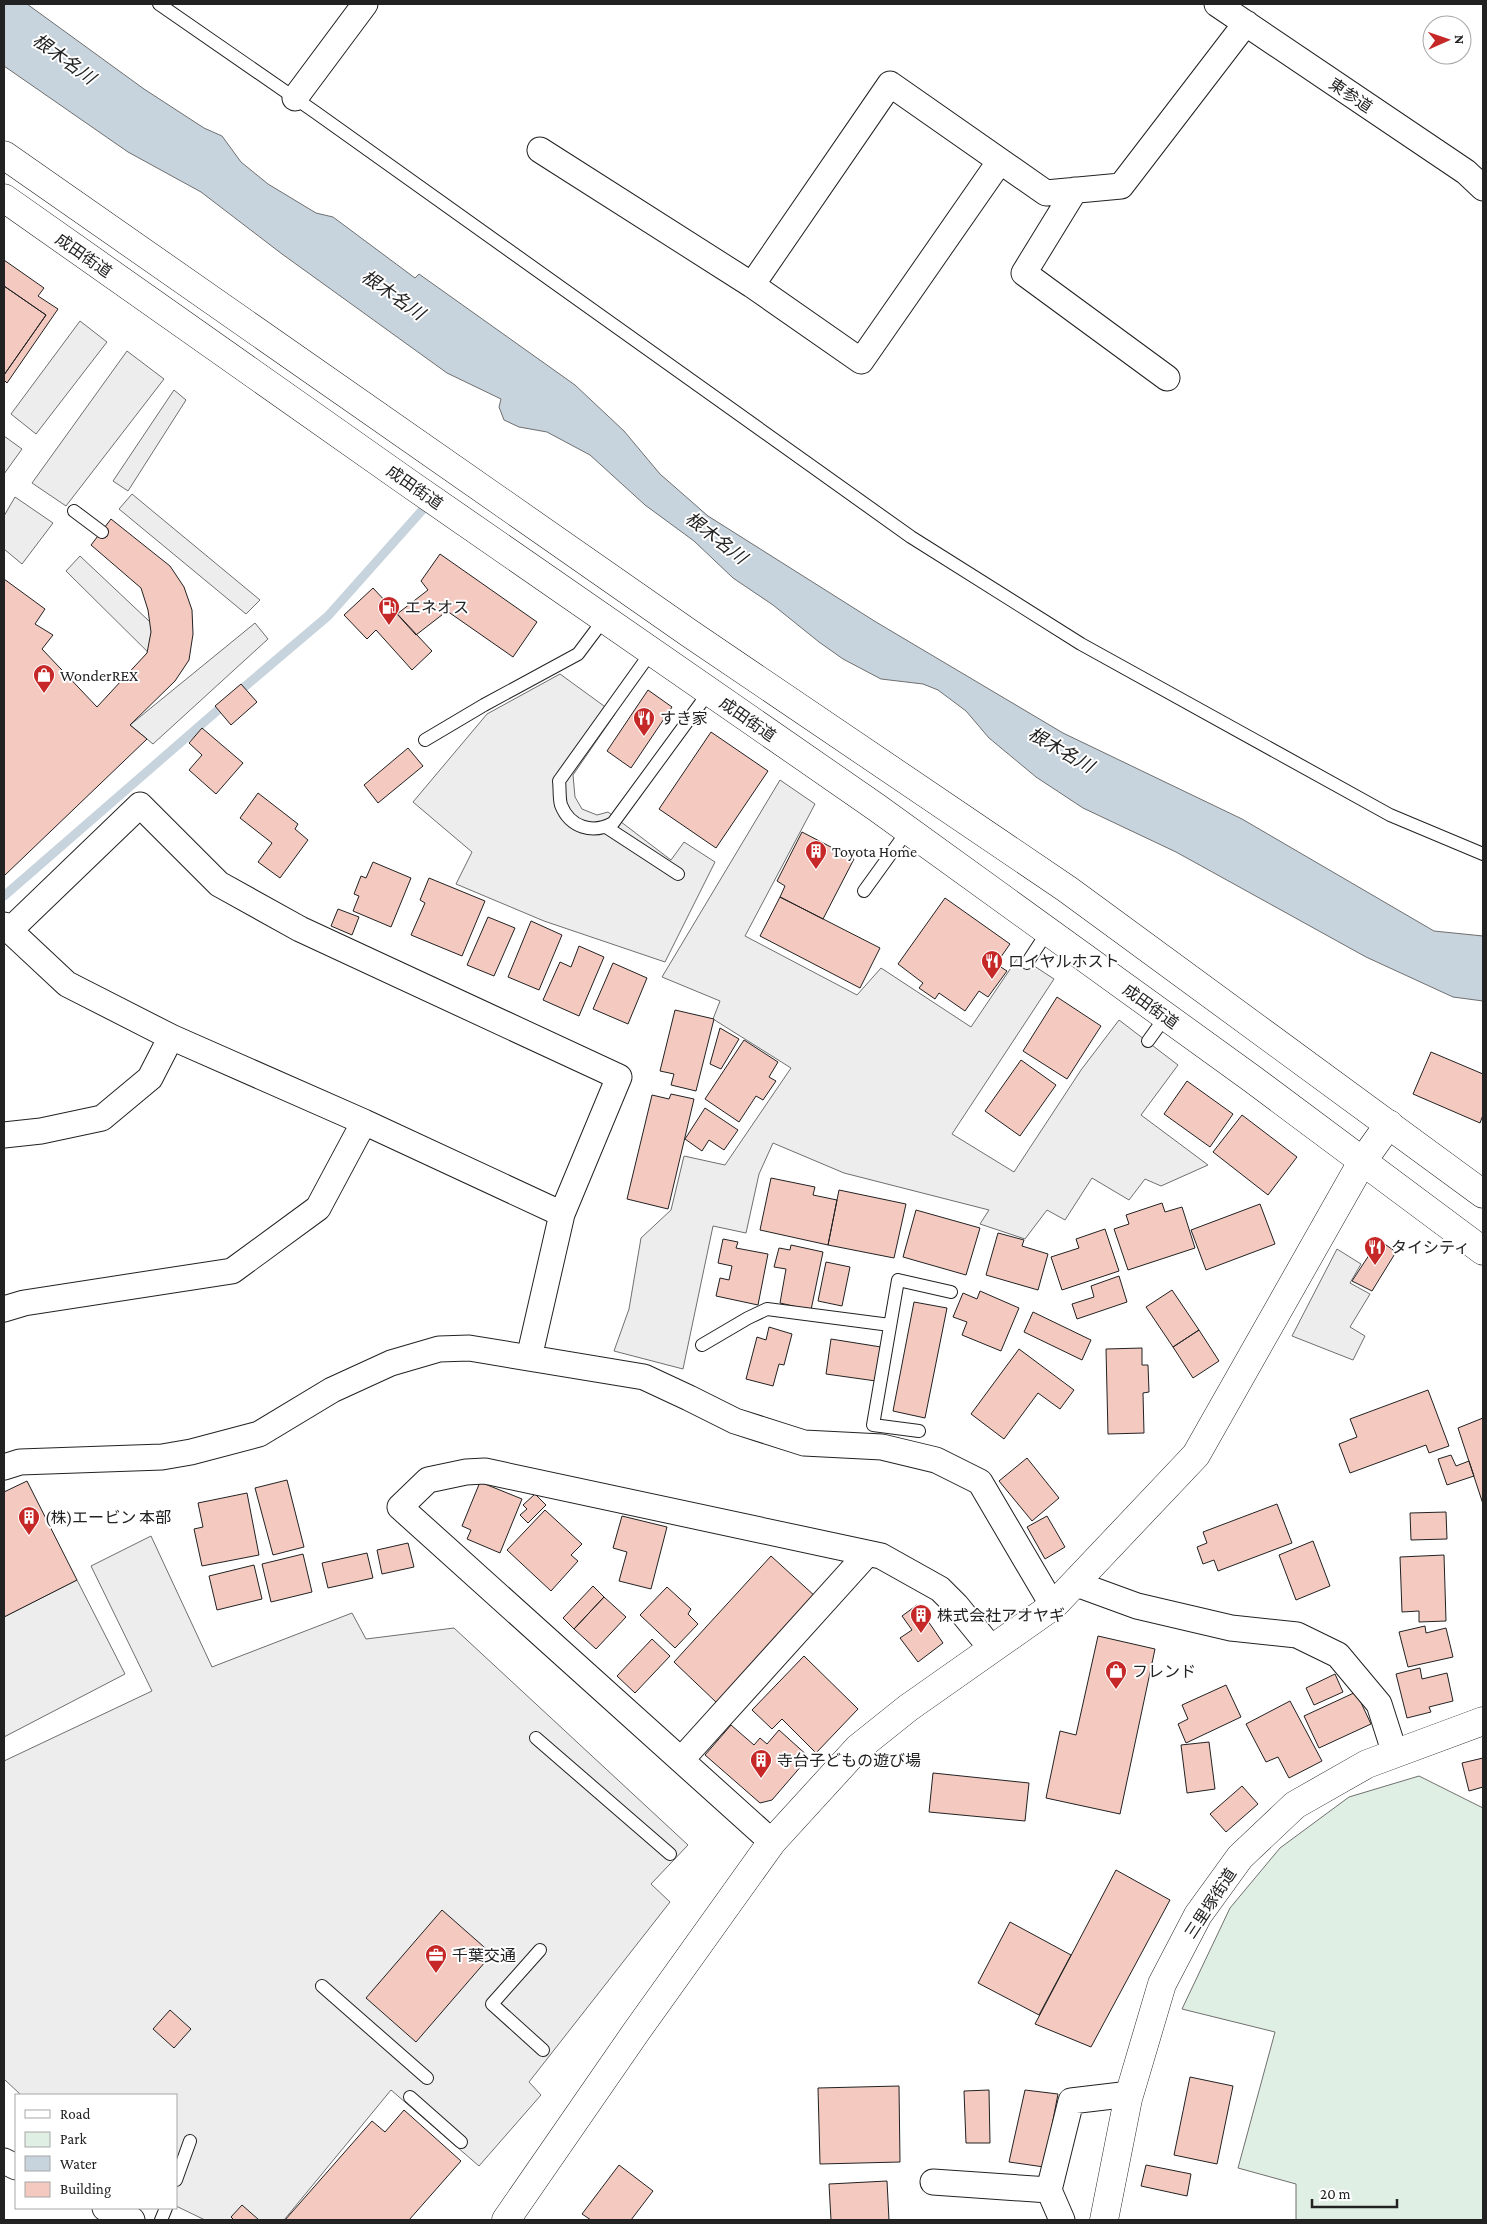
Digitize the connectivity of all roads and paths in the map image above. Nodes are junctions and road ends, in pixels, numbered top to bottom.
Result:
1 (159, 4) edge
2 (364, 4) edge
3 (1217, 4) edge
4 (1246, 24) junction
5 (295, 98) junction
6 (540, 150) dead end
7 (4, 155) edge
8 (1000, 161) junction
9 (1483, 188) edge
10 (1075, 190) junction
11 (4, 200) edge
12 (752, 285) junction
13 (1167, 378) dead end
14 (74, 511) dead end
15 (102, 532) dead end
16 (605, 618) junction
17 (652, 651) junction
18 (709, 692) junction
19 (425, 740) dead end
20 (606, 827) junction
21 (908, 830) junction
22 (1483, 854) edge
23 (678, 874) dead end
24 (864, 891) dead end
25 (7, 928) edge
26 (1048, 931) junction
27 (1027, 963) dead end
28 (1166, 1016) junction
29 (171, 1037) junction
30 (1148, 1042) dead end
31 (364, 1122) junction
32 (1389, 1124) junction
33 (4, 1135) edge
34 (1362, 1162) junction
35 (1483, 1194) edge
36 (562, 1214) junction
37 (1483, 1251) edge
38 (951, 1292) dead end
39 (4, 1309) edge
40 (890, 1325) junction
41 (702, 1345) dead end
42 (529, 1358) junction
43 (920, 1431) dead end
44 (4, 1467) edge
45 (867, 1554) junction
46 (1074, 1583) junction
47 (1052, 1606) junction
48 (992, 1648) junction
49 (1483, 1721) edge
50 (536, 1738) dead end
51 (1395, 1754) junction
52 (681, 1760) junction
53 (772, 1842) junction
54 (670, 1854) dead end
55 (540, 1950) dead end
56 (322, 1986) dead end
57 (543, 2050) dead end
58 (427, 2078) dead end
59 (1130, 2094) junction
60 (410, 2097) dead end
61 (190, 2141) dead end
62 (461, 2142) dead end
63 (178, 2174) edge
64 (933, 2182) dead end
65 (1049, 2190) junction
66 (107, 2209) edge
67 (132, 2220) edge
68 (506, 2220) edge
69 (1062, 2220) edge
70 (1104, 2220) edge

1 - 5 lane
2 - 5 street
3 - 4 street, 東参道
4 - 9 street, 東参道
4 - 10 street
5 - 22 lane
6 - 12 street
7 - 32 main road
8 - 10 street
8 - 12 street
8 - 12 street
10 - 13 street
11 - 16 main road, 成田街道
14 - 15 lane
16 - 17 main road, 成田街道
16 - 19 lane
17 - 18 main road, 成田街道
17 - 20 lane
18 - 20 lane
18 - 21 main road, 成田街道
20 - 23 lane
21 - 24 lane
21 - 26 main road, 成田街道
25 - 29 street
25 - 36 street
26 - 27 lane
26 - 28 main road, 成田街道
28 - 30 lane
28 - 34 main road, 成田街道
29 - 31 street
29 - 33 street
31 - 36 street
31 - 39 street
32 - 34 main road
32 - 35 main road
34 - 37 main road, 成田街道
34 - 46 main road
36 - 42 street
38 - 40 lane
40 - 41 lane
40 - 43 lane
42 - 44 street
42 - 47 street
45 - 48 street
45 - 52 street
45 - 52 street
46 - 47 main road
46 - 51 street
47 - 48 main road
48 - 53 main road
49 - 51 main road, 三里塚街道
50 - 54 lane
51 - 59 main road, 三里塚街道
52 - 53 street
53 - 68 main road
55 - 57 lane
56 - 58 lane
59 - 65 street
59 - 70 main road, 三里塚街道
60 - 62 lane
61 - 63 lane
64 - 65 street
65 - 69 street
66 - 67 street

